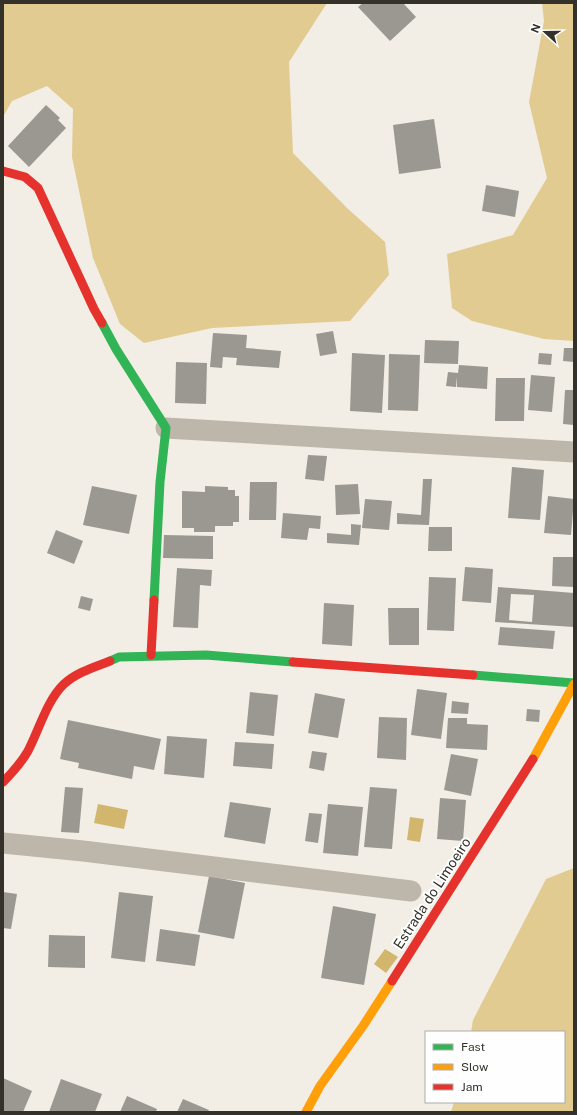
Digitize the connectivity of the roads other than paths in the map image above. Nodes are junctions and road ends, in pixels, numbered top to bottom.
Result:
1 (3, 171) edge
2 (166, 428) junction
3 (574, 452) edge
4 (150, 655) junction
5 (574, 683) edge
6 (3, 782) edge
7 (3, 843) edge
8 (411, 890) dead end
9 (306, 1112) edge

1 - 2 street
2 - 3 street
2 - 4 street
4 - 5 street
4 - 6 street
5 - 9 street, Estrada do Limoeiro
7 - 8 street

